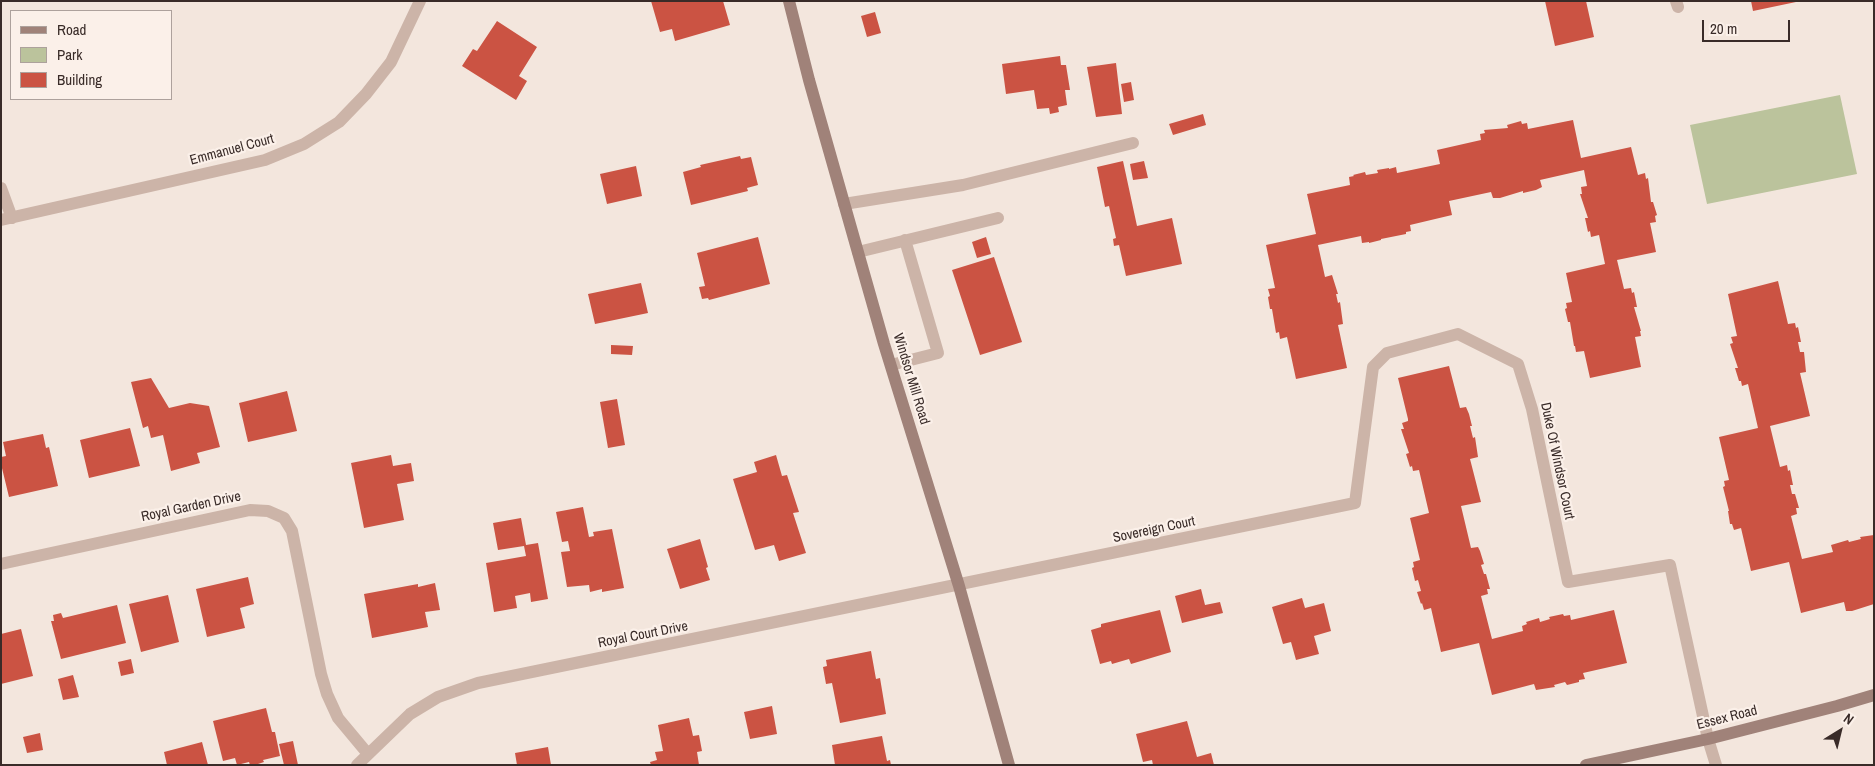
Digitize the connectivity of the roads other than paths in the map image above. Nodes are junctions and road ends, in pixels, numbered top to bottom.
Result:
1 (420, 1) edge
2 (789, 1) edge
3 (1133, 143) dead end
4 (1, 188) edge
5 (844, 204) junction
6 (998, 218) dead end
7 (7, 219) edge
8 (905, 240) junction
9 (858, 252) junction
10 (891, 365) junction
11 (1354, 504) joint
12 (1, 564) edge
13 (959, 586) junction
14 (1874, 695) edge
15 (1708, 739) junction
16 (368, 754) junction
17 (357, 765) edge
18 (1009, 765) edge
19 (1586, 765) edge
20 (1716, 765) edge

1 - 7 street, Emmanuel Court
2 - 5 main road, Windsor Mill Road
3 - 5 street
4 - 7 street, Emmanuel Court
5 - 9 main road, Windsor Mill Road
6 - 8 street
8 - 9 street
8 - 10 street
9 - 10 main road, Windsor Mill Road
10 - 13 main road, Windsor Mill Road
11 - 13 street, Sovereign Court
11 - 15 street, Duke Of Windsor Court
12 - 16 street, Royal Garden Drive
13 - 16 street, Royal Court Drive
13 - 18 main road, Windsor Mill Road
14 - 15 main road, Essex Road
15 - 19 main road, Essex Road
15 - 20 street
16 - 17 street, Royal Court Drive

